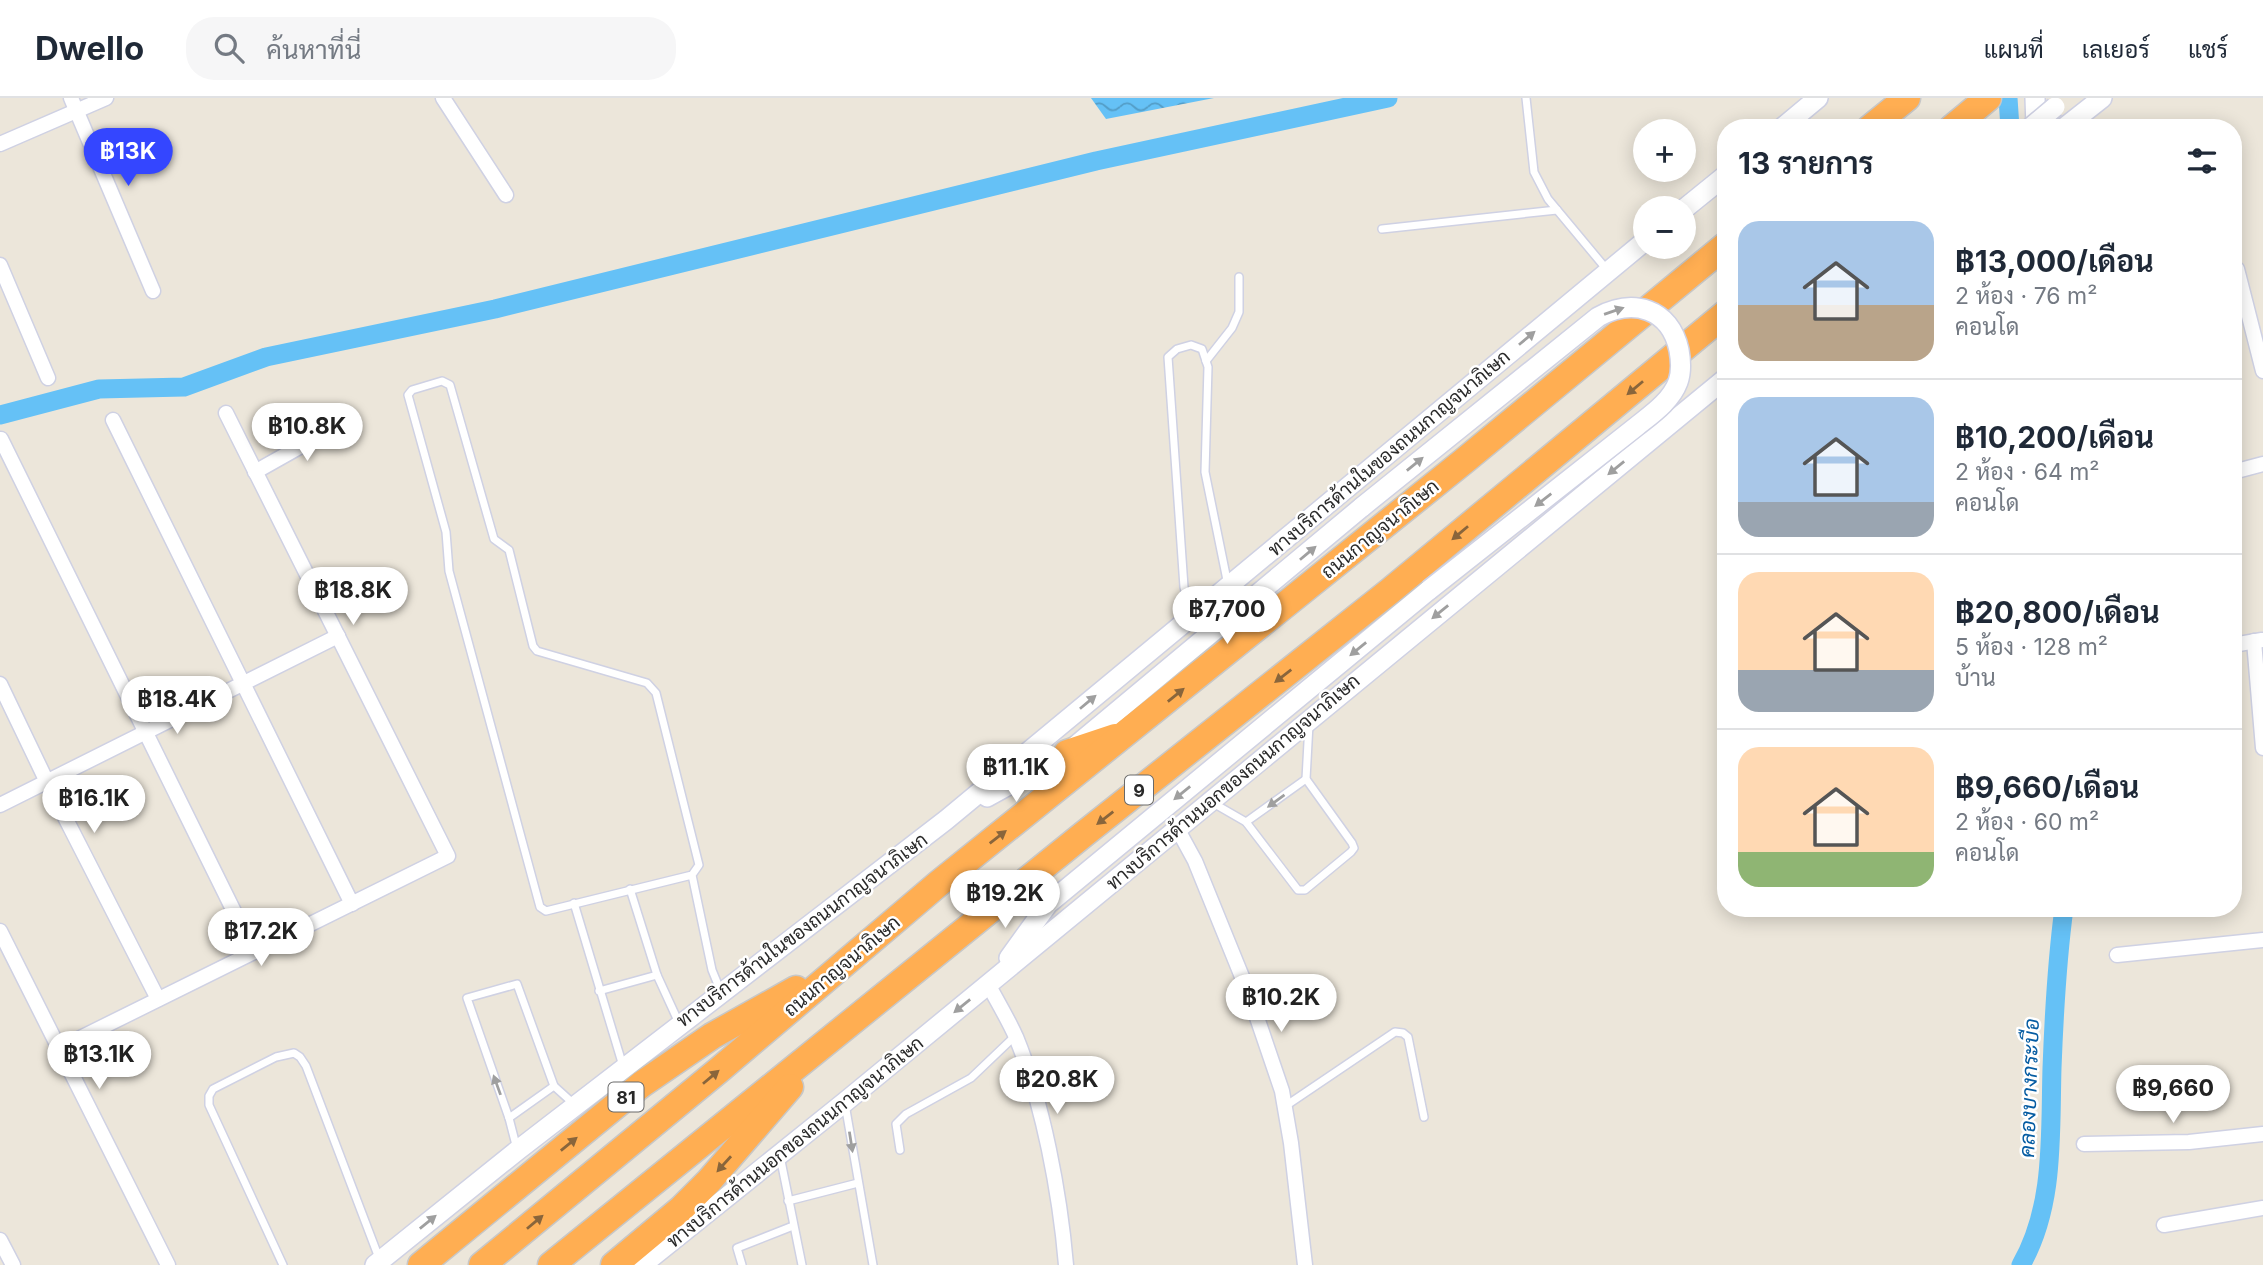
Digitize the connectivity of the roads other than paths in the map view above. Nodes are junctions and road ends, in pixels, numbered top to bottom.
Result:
1 (106, 98) edge
2 (443, 98) edge
3 (1526, 98) edge
4 (1818, 98) edge
5 (1907, 98) edge
6 (1988, 98) edge
7 (2035, 98) edge
8 (2102, 98) edge
9 (2061, 102) edge
10 (74, 105) edge
11 (1793, 119) edge
12 (1881, 119) edge
13 (1963, 119) edge
14 (2036, 119) edge
15 (2041, 119) edge
16 (2075, 119) edge
17 (0, 144) edge
18 (1717, 182) edge
19 (506, 195) dead end
20 (1696, 199) edge
21 (1557, 210) junction
22 (1382, 229) dead end
23 (1633, 251) edge
24 (1717, 252) edge
25 (0, 265) edge
26 (1608, 271) junction
27 (1239, 277) dead end
28 (2242, 289) edge
29 (153, 291) dead end
30 (1717, 320) edge
31 (1206, 361) junction
32 (2263, 371) edge
33 (48, 378) dead end
34 (1717, 385) edge
35 (226, 413) dead end
36 (113, 419) dead end
37 (342, 423) dead end
38 (1, 439) edge
39 (2263, 464) edge
40 (2242, 470) edge
41 (255, 472) junction
42 (1228, 585) junction
43 (1191, 616) junction
44 (338, 636) junction
45 (2258, 640) edge
46 (0, 684) edge
47 (242, 684) junction
48 (1309, 719) junction
49 (146, 732) junction
50 (1131, 732) junction
51 (2263, 748) edge
52 (1066, 753) junction
53 (1306, 779) junction
54 (47, 782) junction
55 (1209, 801) junction
56 (0, 805) edge
57 (946, 820) junction
58 (1246, 822) junction
59 (1177, 828) junction
60 (692, 875) junction
61 (629, 889) junction
62 (574, 903) junction
63 (352, 904) junction
64 (0, 932) edge
65 (2263, 940) edge
66 (254, 952) junction
67 (2117, 955) dead end
68 (850, 958) junction
69 (656, 975) junction
70 (991, 981) junction
71 (599, 992) junction
72 (721, 992) junction
73 (158, 999) junction
74 (679, 1024) junction
75 (1016, 1036) junction
76 (832, 1038) junction
77 (58, 1049) junction
78 (623, 1068) junction
79 (554, 1086) junction
80 (845, 1101) junction
81 (576, 1106) junction
82 (1284, 1107) junction
83 (1424, 1117) dead end
84 (509, 1118) junction
85 (2263, 1134) edge
86 (2084, 1144) dead end
87 (518, 1150) junction
88 (900, 1150) dead end
89 (779, 1154) junction
90 (858, 1183) junction
91 (788, 1201) junction
92 (2263, 1208) edge
93 (2164, 1225) dead end
94 (793, 1226) junction
95 (0, 1240) edge
96 (378, 1263) edge
97 (13, 1265) edge
98 (168, 1265) edge
99 (283, 1265) edge
100 (421, 1265) edge
101 (482, 1265) edge
102 (551, 1265) edge
103 (614, 1265) edge
104 (642, 1265) edge
105 (741, 1265) edge
106 (802, 1265) edge
107 (873, 1265) edge
108 (1066, 1265) edge
109 (1305, 1265) edge

1 - 10 street
2 - 19 street
3 - 21 lane
4 - 11 main road
5 - 12 highway
6 - 13 highway
7 - 14 main road
8 - 16 main road
9 - 15 main road, bridge
10 - 17 street
10 - 29 street
18 - 20 main road
21 - 22 lane
21 - 26 lane
23 - 26 main road, ทางบริการด้านในของถนนกาญจนาภิเษก
50 -> 24 highway, ถนนกาญจนาภิเษก
25 - 33 street
42 -> 26 main road, ทางบริการด้านในของถนนกาญจนาภิเษก
27 - 31 lane
28 - 32 street
30 -> 76 highway, 9
31 - 42 lane
31 - 43 lane
34 -> 48 main road, ทางบริการด้านนอกของถนนกาญจนาภิเษก
35 - 41 street
36 - 47 street
37 - 41 street
38 - 49 street
39 - 40 street
41 - 44 street
42 - 43 main road, ทางบริการด้านในของถนนกาญจนาภิเษก
57 -> 43 main road, ทางบริการด้านในของถนนกาญจนาภิเษก
44 - 47 street
44 - 63 street
45 - 51 street
46 - 54 street
47 - 49 street
47 - 63 street
48 - 53 lane
48 - 55 main road, ทางบริการด้านนอกของถนนกาญจนาภิเษก
49 - 54 street
49 - 66 street
50 - 52 highway
68 -> 50 highway, ถนนกาญจนาภิเษก
52 - 57 main road
52 -> 70 main road, bridge
53 -> 58 lane
53 - 58 lane
54 - 56 street
54 - 73 street
55 - 58 lane
55 - 59 main road, ทางบริการด้านนอกของถนนกาญจนาภิเษก
57 - 72 main road, ทางบริการด้านในของถนนกาญจนาภิเษก
59 - 70 main road, ทางบริการด้านนอกของถนนกาญจนาภิเษก
59 - 82 street
60 - 61 lane
60 - 62 lane
60 - 72 lane
61 - 62 lane
61 - 69 lane
62 - 71 lane
63 - 66 street
64 - 77 street
65 - 67 street
66 - 73 street
100 -> 68 highway, 81
101 -> 68 highway, ถนนกาญจนาภิเษก
69 - 71 lane
69 - 74 lane
70 - 75 street
70 -> 80 main road, ทางบริการด้านนอกของถนนกาญจนาภิเษก
71 - 78 lane
72 - 74 main road, ทางบริการด้านในของถนนกาญจนาภิเษก
73 - 77 street
74 - 78 main road, ทางบริการด้านในของถนนกาญจนาภิเษก
75 - 88 lane
75 - 108 street
76 - 102 highway, 9
76 -> 103 highway
77 - 98 street
78 - 81 main road, ทางบริการด้านในของถนนกาญจนาภิเษก
79 - 81 lane
79 - 84 lane
84 -> 79 lane
80 - 89 main road, ทางบริการด้านนอกของถนนกาญจนาภิเษก
80 -> 90 lane
81 - 87 main road, ทางบริการด้านในของถนนกาญจนาภิเษก
82 - 83 lane
82 - 109 street
84 - 87 lane
85 - 86 street
96 -> 87 main road, ทางบริการด้านในของถนนกาญจนาภิเษก
89 - 91 lane
89 - 104 main road, ทางบริการด้านนอกของถนนกาญจนาภิเษก
90 - 91 lane
90 - 107 lane
91 - 94 lane
92 - 93 street
94 - 105 lane
94 - 106 lane
95 - 97 street
96 - 99 lane

